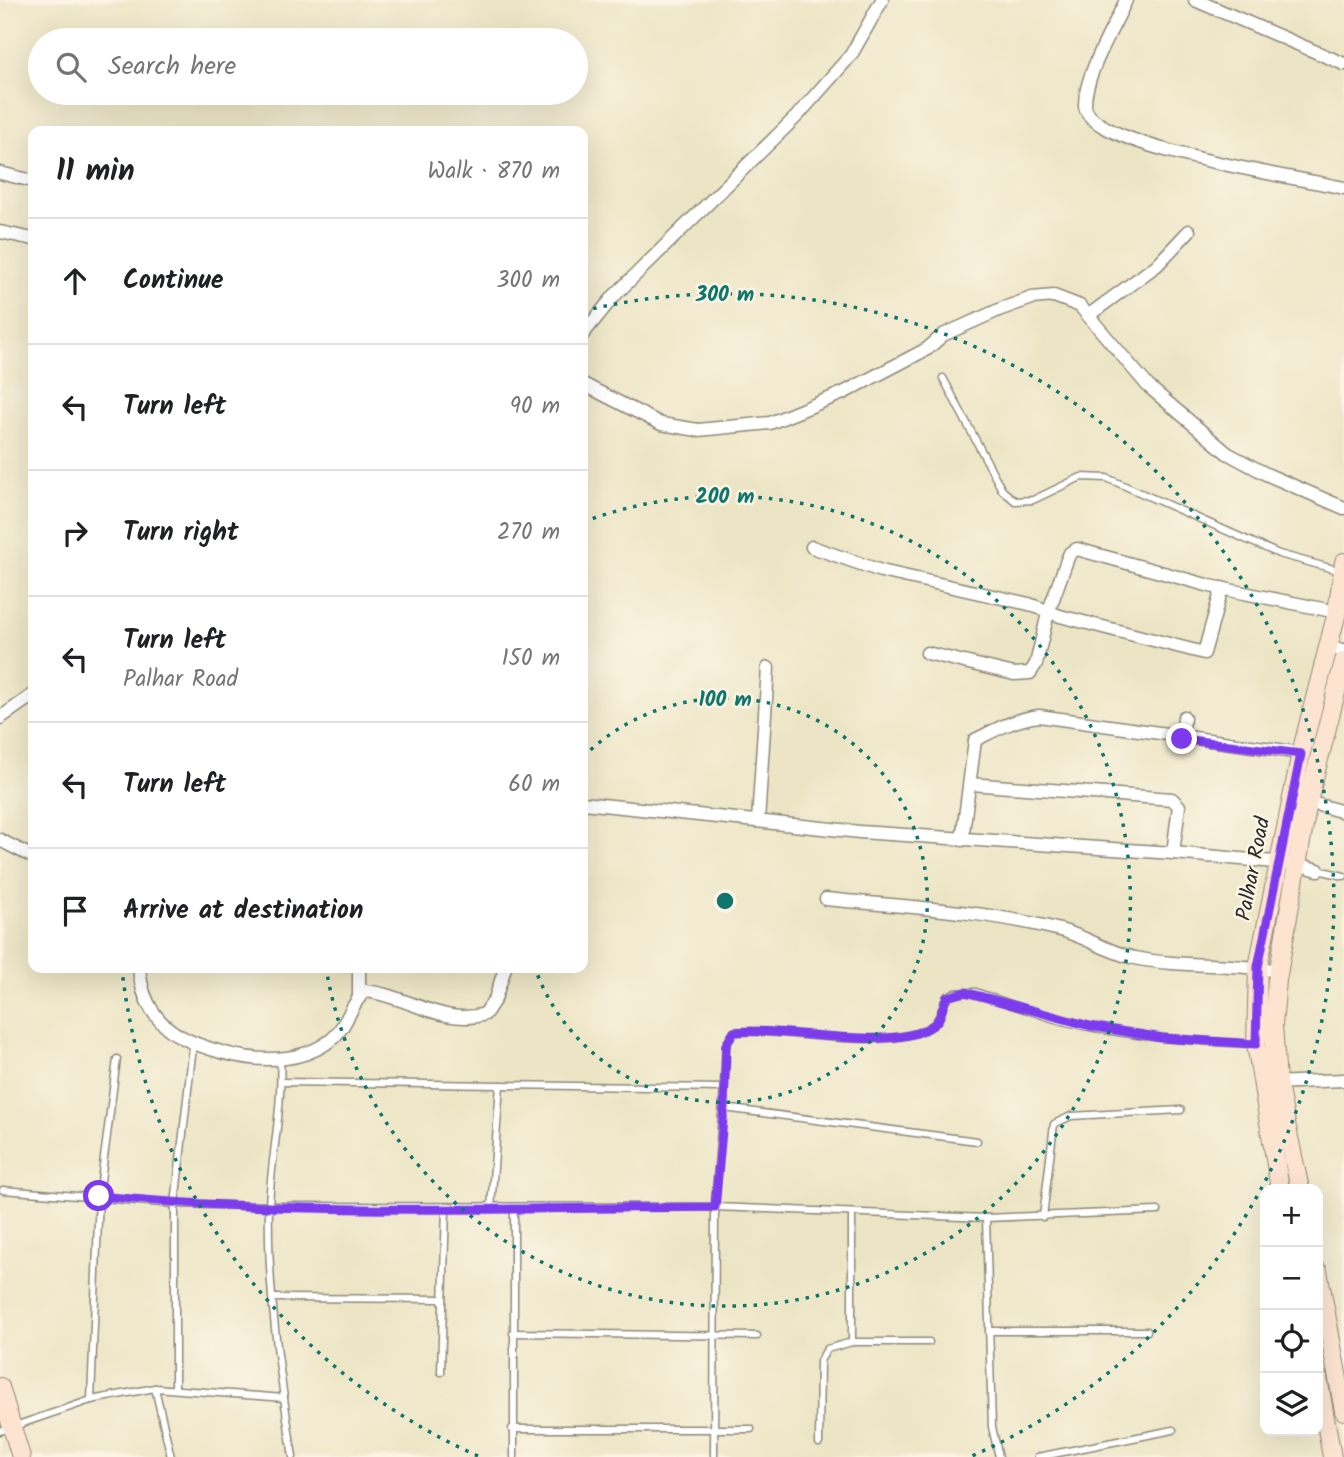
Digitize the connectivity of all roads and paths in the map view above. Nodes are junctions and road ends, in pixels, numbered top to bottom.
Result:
1 (882, 0) edge
2 (1126, 0) edge
3 (1195, 0) edge
4 (1344, 64) edge
5 (0, 173) edge
6 (28, 180) edge
7 (1344, 188) edge
8 (0, 232) edge
9 (1189, 232) dead end
10 (28, 238) edge
11 (1089, 315) junction
12 (588, 328) edge
13 (943, 378) dead end
14 (588, 387) edge
15 (1344, 508) edge
16 (812, 547) dead end
17 (1344, 562) edge
18 (1343, 571) edge
19 (1223, 588) junction
20 (1337, 612) junction
21 (1048, 613) junction
22 (1335, 649) edge
23 (927, 653) dead end
24 (1344, 661) edge
25 (768, 668) dead end
26 (28, 698) edge
27 (0, 718) edge
28 (1184, 718) dead end
29 (1182, 739) junction
30 (1301, 754) junction
31 (970, 784) junction
32 (1308, 802) junction
33 (588, 804) edge
34 (1344, 812) edge
35 (758, 821) junction
36 (0, 840) edge
37 (962, 840) junction
38 (1173, 853) junction
39 (28, 854) edge
40 (1278, 862) junction
41 (1297, 864) junction
42 (1318, 870) joint
43 (1344, 876) edge
44 (826, 899) dead end
45 (1258, 967) junction
46 (1279, 971) junction
47 (140, 973) edge
48 (359, 973) edge
49 (503, 973) edge
50 (359, 997) junction
51 (1256, 1044) junction
52 (193, 1046) junction
53 (117, 1059) dead end
54 (280, 1061) junction
55 (1344, 1080) edge
56 (282, 1082) junction
57 (1269, 1084) junction
58 (500, 1085) junction
59 (724, 1088) junction
60 (724, 1108) junction
61 (1181, 1110) dead end
62 (977, 1141) dead end
63 (1279, 1184) edge
64 (1299, 1184) edge
65 (2, 1190) dead end
66 (99, 1196) junction
67 (175, 1204) junction
68 (269, 1206) junction
69 (715, 1207) junction
70 (446, 1208) junction
71 (491, 1208) junction
72 (514, 1208) junction
73 (1158, 1211) dead end
74 (852, 1213) junction
75 (1043, 1217) junction
76 (986, 1218) junction
77 (1323, 1287) edge
78 (274, 1298) junction
79 (443, 1299) junction
80 (989, 1331) junction
81 (1147, 1331) dead end
82 (513, 1333) junction
83 (757, 1335) dead end
84 (1338, 1335) edge
85 (715, 1337) junction
86 (852, 1342) junction
87 (929, 1342) dead end
88 (441, 1372) dead end
89 (0, 1387) edge
90 (155, 1388) junction
91 (175, 1388) junction
92 (284, 1398) junction
93 (90, 1400) junction
94 (1323, 1406) edge
95 (1344, 1411) edge
96 (5, 1429) edge
97 (512, 1429) junction
98 (714, 1429) junction
99 (751, 1429) dead end
100 (1173, 1430) dead end
101 (819, 1443) dead end
102 (21, 1457) edge
103 (171, 1457) edge
104 (293, 1457) edge
105 (514, 1457) edge
106 (714, 1457) edge
107 (999, 1457) edge
108 (1038, 1457) edge
109 (1332, 1457) edge

1 - 12 street
2 - 7 street
3 - 4 street
5 - 6 street
8 - 10 street
9 - 11 street
11 - 14 street
11 - 15 street
13 - 18 lane
16 - 21 street
17 - 18 main road, Palhar Road
18 - 20 main road, Palhar Road
19 - 20 street
19 - 21 street
19 - 21 street
20 - 22 main road, Palhar Road
21 - 23 street
22 - 30 main road, Palhar Road
24 - 32 main road, Palhar Road
25 - 35 street
26 - 27 street
28 - 29 street
29 - 30 street
29 - 31 street
30 - 40 main road, Palhar Road
31 - 37 street
31 - 38 street
32 - 34 street
32 - 41 main road, Palhar Road
33 - 35 street
35 - 37 street
36 - 39 street
37 - 38 street
38 - 40 street
40 - 41 street
40 - 45 main road, Palhar Road
41 - 42 street
41 - 46 main road, Palhar Road
42 - 43 lane
44 - 45 street
45 - 46 street
45 - 51 main road, Palhar Road
46 - 57 main road, Palhar Road
47 - 52 street
48 - 50 street
49 - 50 street
50 - 54 street
51 - 57 main road, Palhar Road
51 - 59 lane
52 - 54 street
52 - 67 lane
53 - 66 lane
54 - 56 lane
55 - 57 street
56 - 58 lane
56 - 68 lane
57 - 63 main road, Palhar Road
57 - 64 main road, Palhar Road
58 - 59 lane
58 - 71 lane
59 - 60 lane
60 - 62 lane
60 - 69 lane
61 - 75 lane
65 - 66 lane
66 - 67 lane
66 - 93 lane
67 - 68 lane
67 - 91 lane
68 - 70 lane
68 - 78 lane
69 - 72 lane
69 - 74 lane
69 - 85 lane
70 - 71 lane
70 - 79 lane
71 - 72 lane
72 - 82 lane
73 - 75 lane
74 - 76 lane
74 - 86 lane
75 - 76 lane
76 - 80 lane
77 - 84 main road
78 - 79 lane
78 - 92 lane
79 - 88 lane
80 - 81 lane
80 - 107 lane
82 - 85 lane
82 - 97 lane
83 - 85 lane
84 - 95 main road
85 - 98 lane
86 - 87 lane
86 - 101 lane
89 - 96 main road
90 - 91 lane
90 - 93 lane
90 - 103 lane
91 - 92 lane
92 - 104 lane
93 - 96 lane
94 - 109 main road
96 - 102 main road
97 - 98 lane
97 - 105 lane
98 - 99 lane
98 - 106 lane
100 - 108 lane

